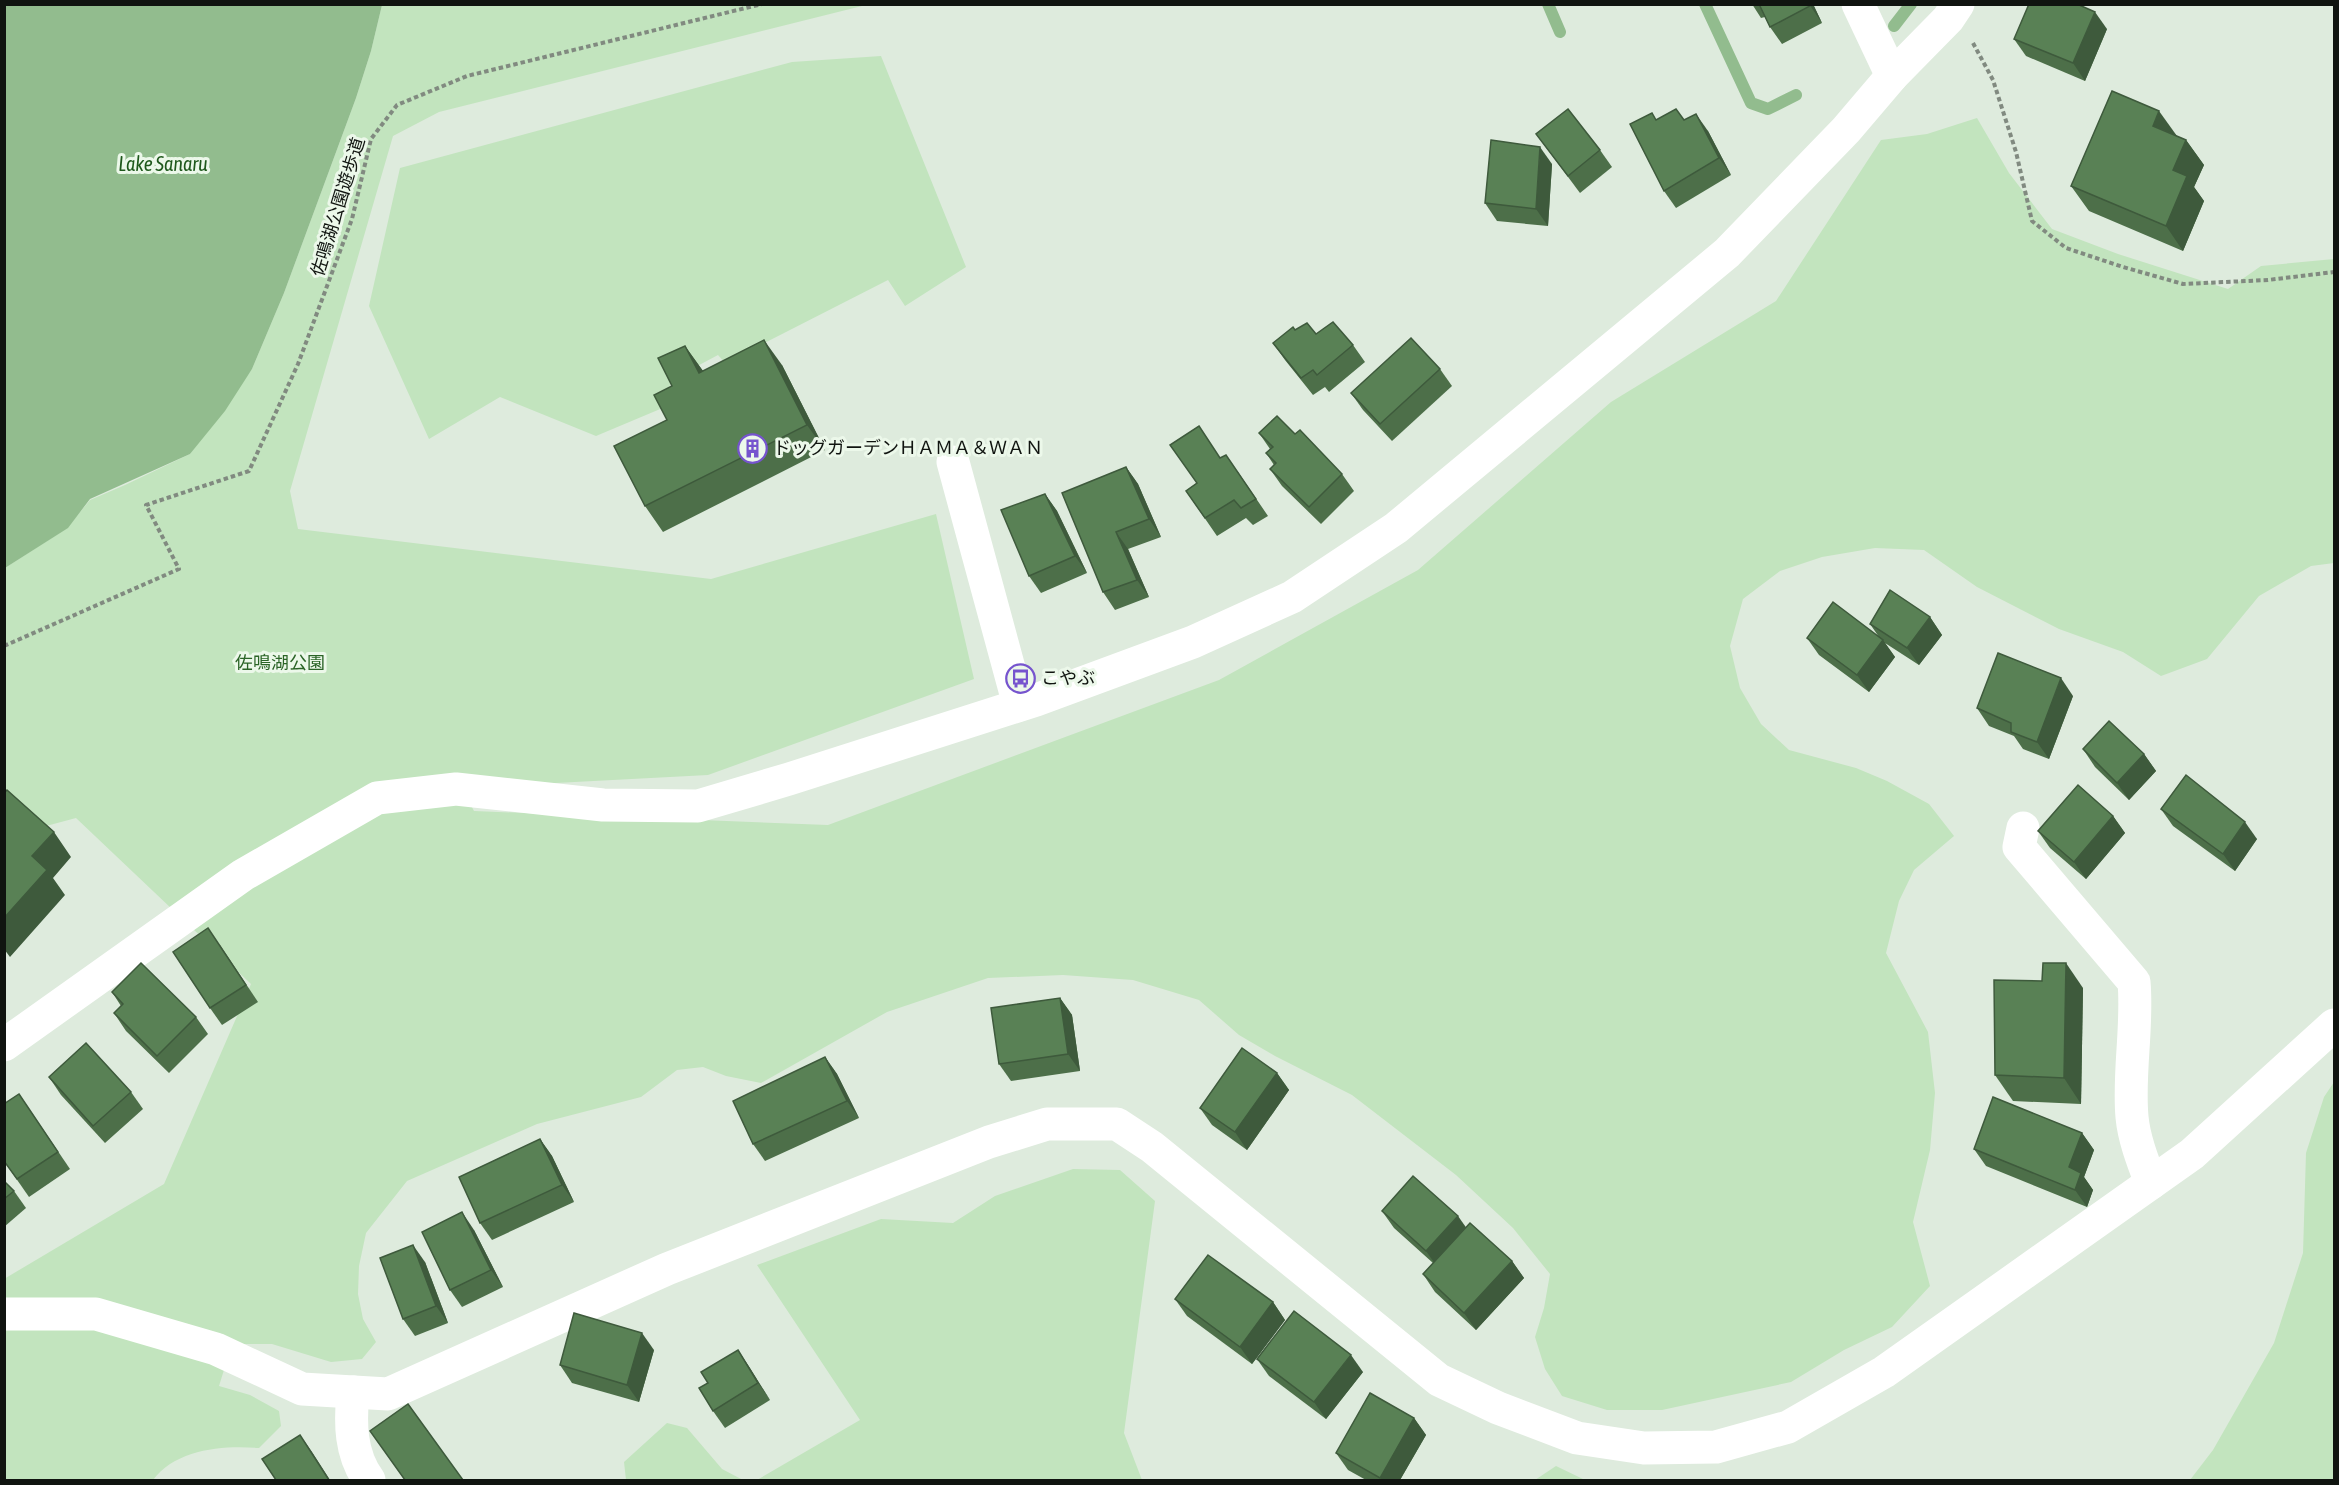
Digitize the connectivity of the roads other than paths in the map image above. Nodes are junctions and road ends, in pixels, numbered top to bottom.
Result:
1 (1957, 7) edge
2 (1875, 40) edge
3 (953, 462) dead end
4 (1019, 705) junction
5 (2023, 828) dead end
6 (2334, 1025) edge
7 (4, 1045) edge
8 (2151, 1183) junction
9 (4, 1314) edge
10 (353, 1392) junction
11 (369, 1480) edge

1 - 2 street
2 - 4 street
3 - 4 street
4 - 7 street
5 - 8 street
6 - 8 street
8 - 10 street
9 - 10 street
10 - 11 street

